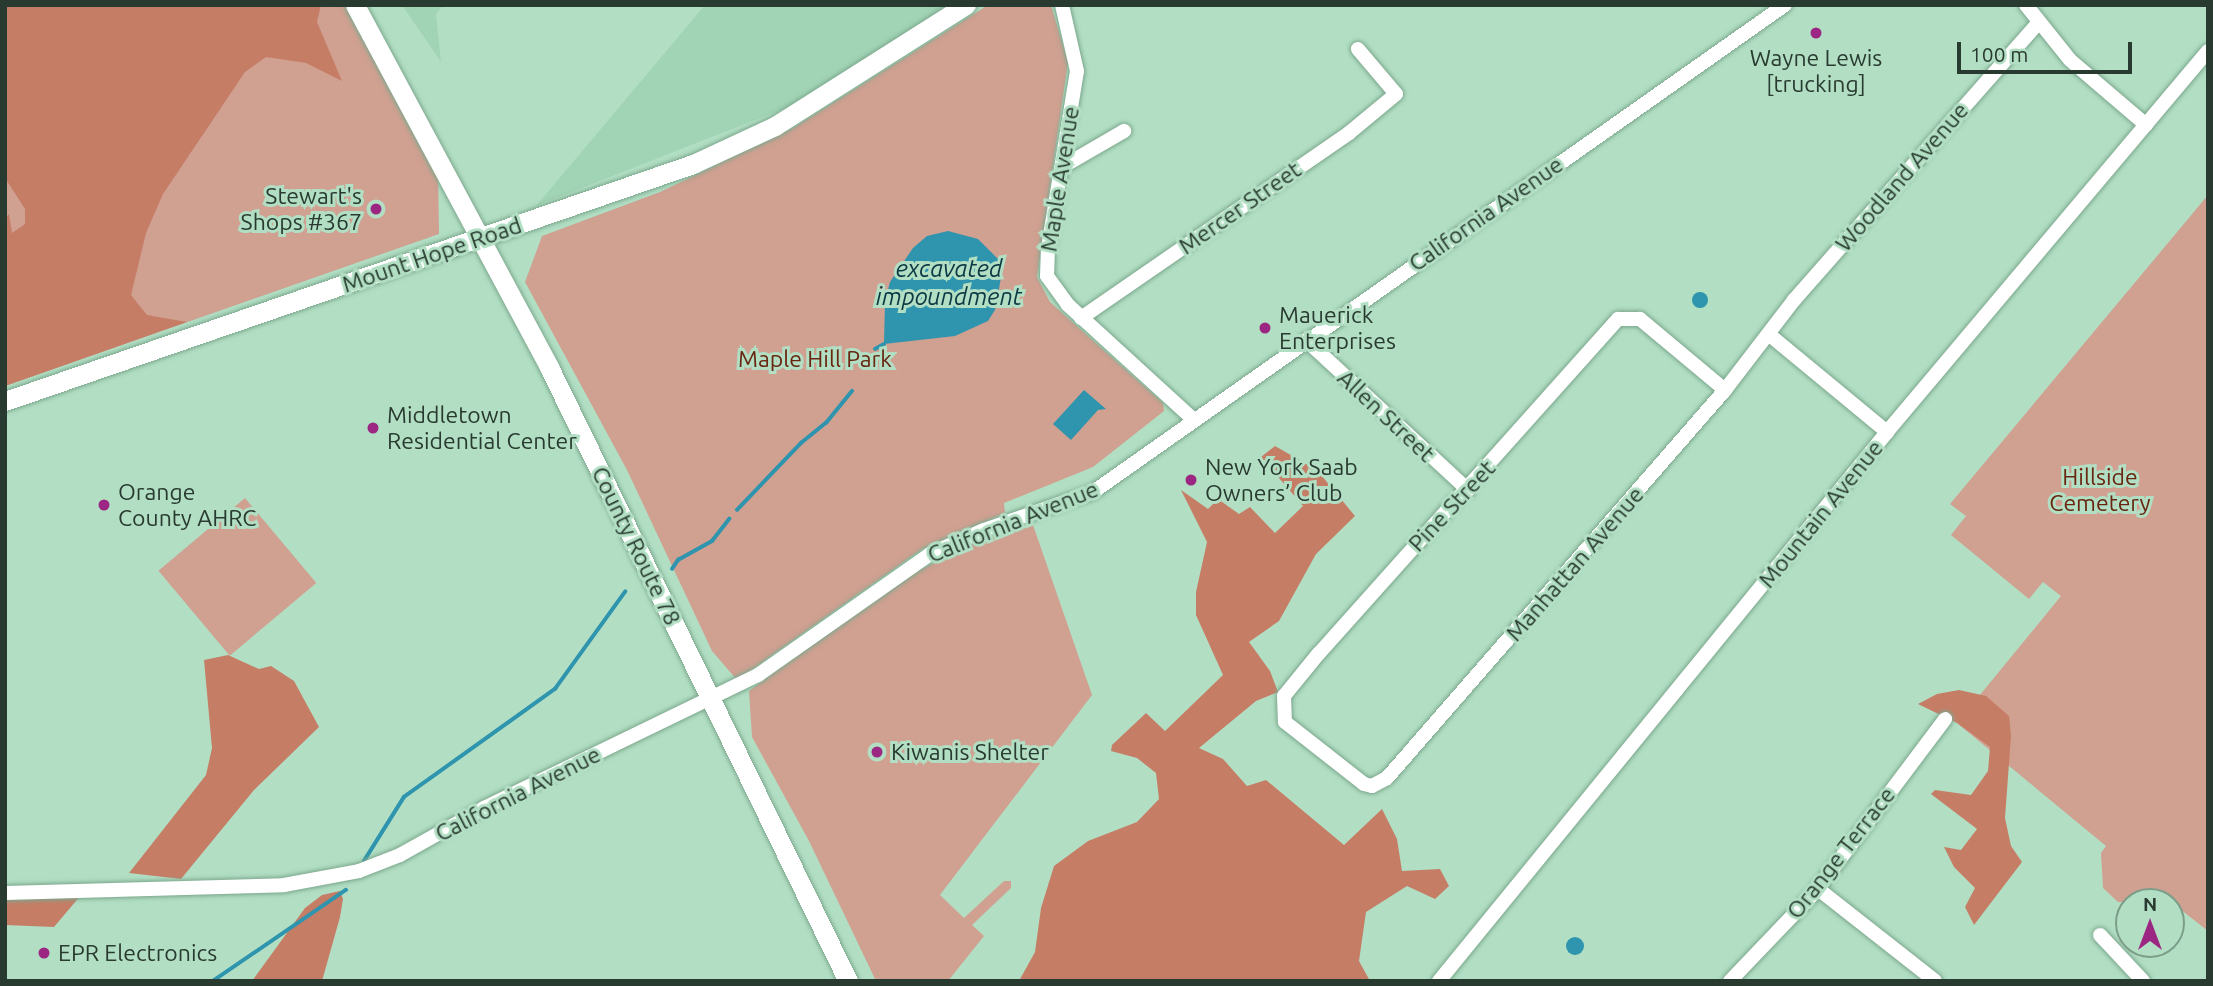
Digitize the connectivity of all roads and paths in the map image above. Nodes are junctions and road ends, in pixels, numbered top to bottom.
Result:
1 (355, 5) edge
2 (966, 5) edge
3 (1062, 5) edge
4 (1785, 5) edge
5 (2026, 5) edge
6 (2038, 23) junction
7 (1358, 49) dead end
8 (2208, 51) edge
9 (2146, 125) junction
10 (1124, 131) dead end
11 (1062, 167) junction
12 (483, 237) junction
13 (1081, 318) junction
14 (1771, 336) junction
15 (1306, 340) junction
16 (1725, 390) junction
17 (5, 401) edge
18 (1193, 419) junction
19 (1887, 432) junction
20 (1468, 490) junction
21 (711, 699) junction
22 (1281, 705) joint
23 (1945, 719) dead end
24 (1817, 888) junction
25 (5, 893) edge
26 (2100, 935) dead end
27 (2141, 980) edge
28 (848, 981) edge
29 (1439, 981) edge
30 (1730, 981) edge
31 (1935, 981) edge

1 - 12 street, County Route 78
2 - 12 street, Mount Hope Road
3 - 11 street, Maple Avenue
4 - 15 street, California Avenue
5 - 6 street
6 - 9 street
6 - 14 street, Woodland Avenue
7 - 13 street, Mercer Street
8 - 9 street, Mountain Avenue
9 - 19 street, Mountain Avenue
10 - 11 street
11 - 13 street, Maple Avenue
12 - 17 street, Mount Hope Road
12 - 21 street, County Route 78
13 - 18 street, Maple Avenue
14 - 16 street, Manhattan Avenue
14 - 19 street
15 - 18 street, California Avenue
15 - 20 street, Allen Street
16 - 20 street, Pine Street
16 - 22 street, Manhattan Avenue
18 - 21 street, California Avenue
19 - 29 street, Mountain Avenue
20 - 22 street, Pine Street
21 - 25 street, California Avenue
21 - 28 street, County Route 78
23 - 24 street, Orange Terrace
24 - 30 street, Orange Terrace
24 - 31 street
26 - 27 street

